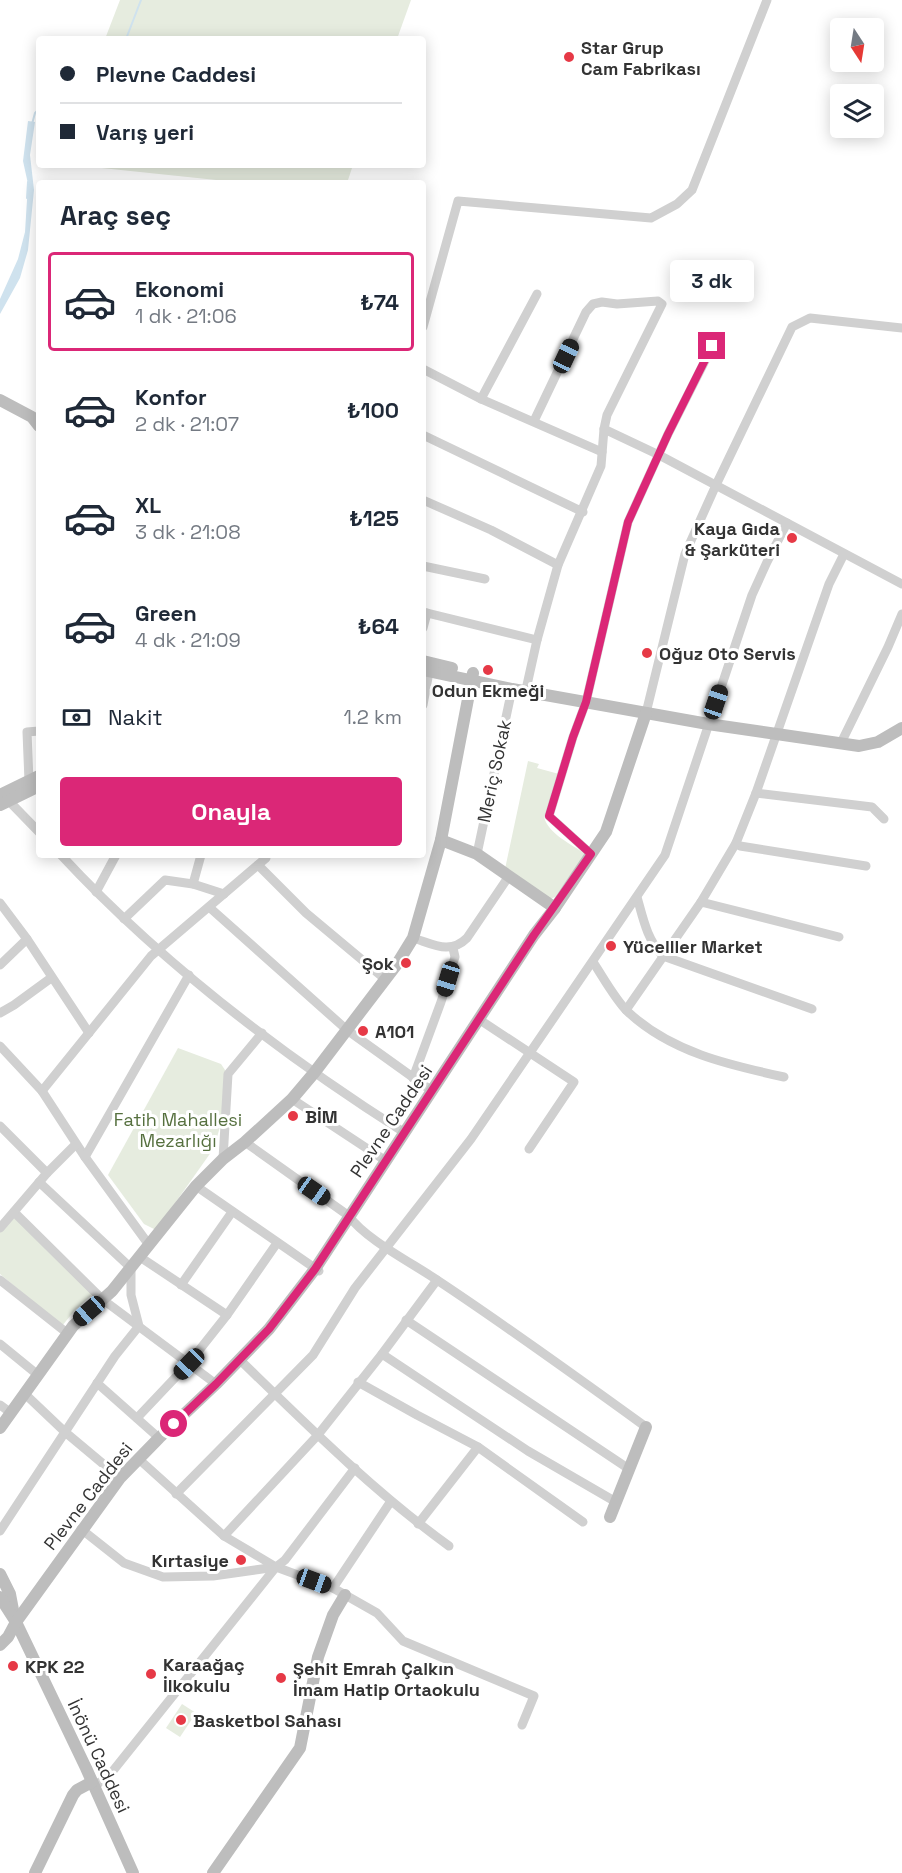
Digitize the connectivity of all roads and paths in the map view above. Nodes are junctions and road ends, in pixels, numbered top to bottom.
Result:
1 (767, 0) edge
2 (537, 294) dead end
3 (426, 316) edge
4 (902, 328) edge
5 (712, 346) dead end
6 (426, 371) edge
7 (481, 399) junction
8 (0, 400) edge
9 (534, 421) junction
10 (36, 422) edge
11 (604, 429) junction
12 (426, 436) edge
13 (602, 452) junction
14 (659, 455) junction
15 (716, 485) junction
16 (426, 501) edge
17 (583, 512) junction
18 (787, 523) junction
19 (844, 554) junction
20 (558, 565) junction
21 (426, 567) edge
22 (485, 579) dead end
23 (902, 584) edge
24 (426, 613) edge
25 (902, 614) edge
26 (537, 640) junction
27 (426, 668) edge
28 (472, 677) junction
29 (526, 685) junction
30 (512, 689) junction
31 (558, 696) junction
32 (586, 702) junction
33 (646, 713) junction
34 (708, 724) junction
35 (902, 728) edge
36 (36, 731) edge
37 (777, 733) junction
38 (842, 743) junction
39 (36, 781) edge
40 (756, 793) junction
41 (2, 797) edge
42 (884, 819) dead end
43 (36, 829) edge
44 (441, 840) junction
45 (736, 843) junction
46 (477, 854) junction
47 (591, 854) junction
48 (64, 858) edge
49 (114, 858) edge
50 (200, 858) edge
51 (266, 858) edge
52 (258, 865) junction
53 (866, 866) dead end
54 (509, 876) junction
55 (193, 884) junction
56 (96, 892) junction
57 (224, 894) junction
58 (637, 897) junction
59 (700, 902) junction
60 (0, 903) edge
61 (209, 907) junction
62 (555, 908) junction
63 (124, 919) junction
64 (839, 937) dead end
65 (412, 938) junction
66 (27, 939) junction
67 (453, 948) junction
68 (158, 951) junction
69 (663, 956) junction
70 (593, 962) junction
71 (0, 965) edge
72 (189, 975) junction
73 (51, 978) junction
74 (385, 979) junction
75 (812, 1009) dead end
76 (626, 1010) junction
77 (0, 1013) edge
78 (480, 1020) junction
79 (347, 1030) junction
80 (89, 1033) junction
81 (262, 1033) junction
82 (0, 1046) edge
83 (529, 1053) junction
84 (314, 1073) junction
85 (784, 1077) dead end
86 (412, 1078) junction
87 (42, 1091) junction
88 (432, 1091) junction
89 (292, 1099) junction
90 (1, 1130) edge
91 (405, 1133) junction
92 (245, 1142) junction
93 (529, 1149) dead end
94 (80, 1150) junction
95 (223, 1159) junction
96 (386, 1161) junction
97 (47, 1173) junction
98 (39, 1182) junction
99 (196, 1186) junction
100 (14, 1212) junction
101 (232, 1212) junction
102 (349, 1216) junction
103 (0, 1228) edge
104 (276, 1243) junction
105 (149, 1245) junction
106 (387, 1248) junction
107 (140, 1257) junction
108 (131, 1268) junction
109 (317, 1270) junction
110 (0, 1280) edge
111 (437, 1280) junction
112 (181, 1285) junction
113 (102, 1299) junction
114 (227, 1315) junction
115 (406, 1320) junction
116 (139, 1326) junction
117 (68, 1333) junction
118 (0, 1344) edge
119 (382, 1354) junction
120 (239, 1359) junction
121 (189, 1364) junction
122 (38, 1375) junction
123 (358, 1382) junction
124 (97, 1383) junction
125 (216, 1384) junction
126 (25, 1394) junction
127 (275, 1394) junction
128 (0, 1405) edge
129 (11, 1413) junction
130 (137, 1418) junction
131 (646, 1427) joint
132 (0, 1428) edge
133 (65, 1432) junction
134 (317, 1436) junction
135 (159, 1438) junction
136 (478, 1447) junction
137 (137, 1460) junction
138 (355, 1468) junction
139 (629, 1469) junction
140 (120, 1478) junction
141 (176, 1494) junction
142 (390, 1501) junction
143 (616, 1502) junction
144 (610, 1517) dead end
145 (583, 1522) dead end
146 (418, 1524) junction
147 (81, 1529) junction
148 (0, 1531) edge
149 (224, 1536) junction
150 (448, 1546) dead end
151 (276, 1567) junction
152 (0, 1574) edge
153 (333, 1588) junction
154 (345, 1594) junction
155 (0, 1596) edge
156 (16, 1622) junction
157 (0, 1645) edge
158 (522, 1725) dead end
159 (93, 1784) junction
160 (35, 1873) edge
161 (133, 1873) edge
162 (213, 1873) edge

1 - 3 street
2 - 7 street
4 - 15 street
5 - 14 street
6 - 7 street
7 - 9 street
8 - 10 street
9 - 11 street
9 - 13 street
11 - 13 street
11 - 14 street
12 - 17 street
13 - 17 street
14 - 15 street
14 - 32 street
15 - 18 street
15 - 33 street
16 - 20 street
17 - 20 street
18 - 19 street
18 - 34 street
19 - 23 street
19 - 37 street
20 - 26 street
21 - 22 street
24 - 26 street
25 - 38 street
26 - 29 street
27 - 28 street
28 - 29 street
28 - 30 street
28 - 44 street
29 - 31 street
30 - 31 street
30 - 46 street, Meriç Sokak
31 - 32 street
32 - 33 street
32 - 47 street
33 - 34 street
33 - 47 street, Plevne Caddesi
34 - 37 street
34 - 58 street
35 - 38 street
36 - 39 street
37 - 38 street
37 - 40 street
39 - 41 street
40 - 42 street
40 - 45 street
41 - 43 street
44 - 46 street
44 - 65 street
45 - 53 street
45 - 59 street
46 - 54 street
47 - 62 street, Plevne Caddesi
48 - 56 street
49 - 56 street
50 - 55 street
51 - 52 street
52 - 57 street
52 - 74 street
54 - 62 street
54 - 67 street
55 - 57 street
55 - 63 street
56 - 63 street
57 - 61 street
58 - 69 street
58 - 70 street
59 - 64 street
59 - 69 street
60 - 66 street
61 - 68 street
61 - 79 street
62 - 78 street, Plevne Caddesi
63 - 68 street
65 - 67 street
65 - 74 street
66 - 71 street
66 - 73 street
67 - 86 street
68 - 72 street
68 - 80 street
69 - 75 street
69 - 76 street
70 - 76 street
70 - 83 street
72 - 81 street
72 - 94 street
73 - 77 street
73 - 80 street
74 - 79 street
76 - 85 street
78 - 83 street
78 - 88 street, Plevne Caddesi
79 - 84 street
79 - 86 street
80 - 87 street
81 - 84 street
81 - 95 street
82 - 87 street
83 - 93 street
83 - 106 street
84 - 89 street
84 - 91 street
86 - 88 street
87 - 94 street
88 - 91 street, Plevne Caddesi
89 - 92 street
89 - 96 street
90 - 97 street
91 - 96 street, Plevne Caddesi
92 - 95 street
92 - 102 street
94 - 97 street
94 - 105 street
95 - 99 street
96 - 102 street, Plevne Caddesi
97 - 98 street
98 - 100 street
98 - 108 street
99 - 101 street
99 - 105 street
100 - 103 street
100 - 113 street
101 - 104 street
101 - 112 street
102 - 106 street
102 - 109 street, Plevne Caddesi
104 - 109 street
104 - 114 street
105 - 107 street
106 - 111 street
106 - 127 street
107 - 108 street
107 - 112 street
108 - 113 street
108 - 116 street
109 - 120 street, Plevne Caddesi
110 - 117 street
111 - 115 street
111 - 131 street
112 - 114 street
113 - 116 street
113 - 117 street
114 - 121 street
115 - 119 street
115 - 139 street
116 - 121 street
116 - 124 street
117 - 122 street
118 - 122 street
119 - 123 street
119 - 143 street
120 - 125 street, Plevne Caddesi
120 - 127 street
121 - 125 street
121 - 130 street
122 - 126 street
123 - 134 street
123 - 136 street
124 - 130 street
124 - 133 street
125 - 135 street, Plevne Caddesi
126 - 129 street
126 - 133 street
127 - 134 street
127 - 141 street
128 - 129 street
129 - 132 street
130 - 135 street
131 - 139 street
133 - 140 street
133 - 148 street
134 - 138 street
134 - 149 street
135 - 137 street, Plevne Caddesi
136 - 145 street
136 - 146 street
137 - 140 street, Plevne Caddesi
137 - 141 street
138 - 142 street
138 - 151 street
139 - 143 street
140 - 147 street, Plevne Caddesi
141 - 149 street
142 - 146 street
142 - 153 street
143 - 144 street
146 - 150 street
147 - 151 street
147 - 156 street, Plevne Caddesi
149 - 151 street
151 - 153 street
151 - 159 street
152 - 156 street, İnönü Caddesi
153 - 154 street
154 - 158 street
154 - 162 street
155 - 156 street, İnönü Caddesi
156 - 157 street, Plevne Caddesi
156 - 159 street, İnönü Caddesi
159 - 160 street
159 - 161 street, İnönü Caddesi

